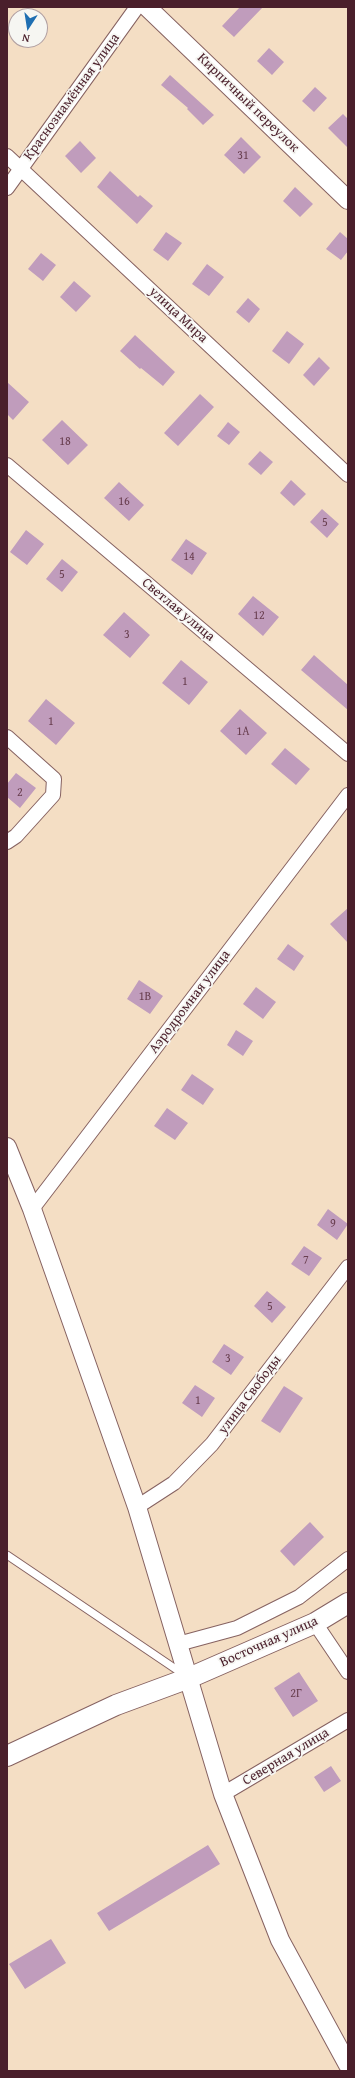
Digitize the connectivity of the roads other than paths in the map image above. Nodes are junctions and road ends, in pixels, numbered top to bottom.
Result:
1 (137, 7) edge
2 (147, 7) edge
3 (7, 156) edge
4 (21, 168) junction
5 (7, 188) edge
6 (348, 200) edge
7 (7, 466) edge
8 (348, 475) edge
9 (7, 737) edge
10 (348, 754) edge
11 (348, 795) edge
12 (7, 842) edge
13 (7, 1147) edge
14 (32, 1209) junction
15 (348, 1267) edge
16 (137, 1507) junction
17 (7, 1555) edge
18 (348, 1559) edge
19 (348, 1603) edge
20 (316, 1623) junction
21 (178, 1644) junction
22 (348, 1672) edge
23 (189, 1678) junction
24 (348, 1720) edge
25 (7, 1756) edge
26 (223, 1794) junction
27 (347, 2062) edge

1 - 4 street, Краснознамённая улица
2 - 6 street, Кирпичный переулок
3 - 4 street, улица Мира
4 - 5 street, Краснознамённая улица
4 - 8 street, улица Мира
7 - 10 street, Светлая улица
9 - 12 street
11 - 14 street, Аэродромная улица
13 - 14 street
14 - 16 street
15 - 16 street, улица Свободы
16 - 21 street
17 - 23 lane
18 - 21 street
19 - 20 main road, Восточная улица
20 - 22 street
20 - 23 main road, Восточная улица
21 - 23 street
23 - 25 main road, Восточная улица
23 - 26 street
24 - 26 street, Северная улица
26 - 27 street

